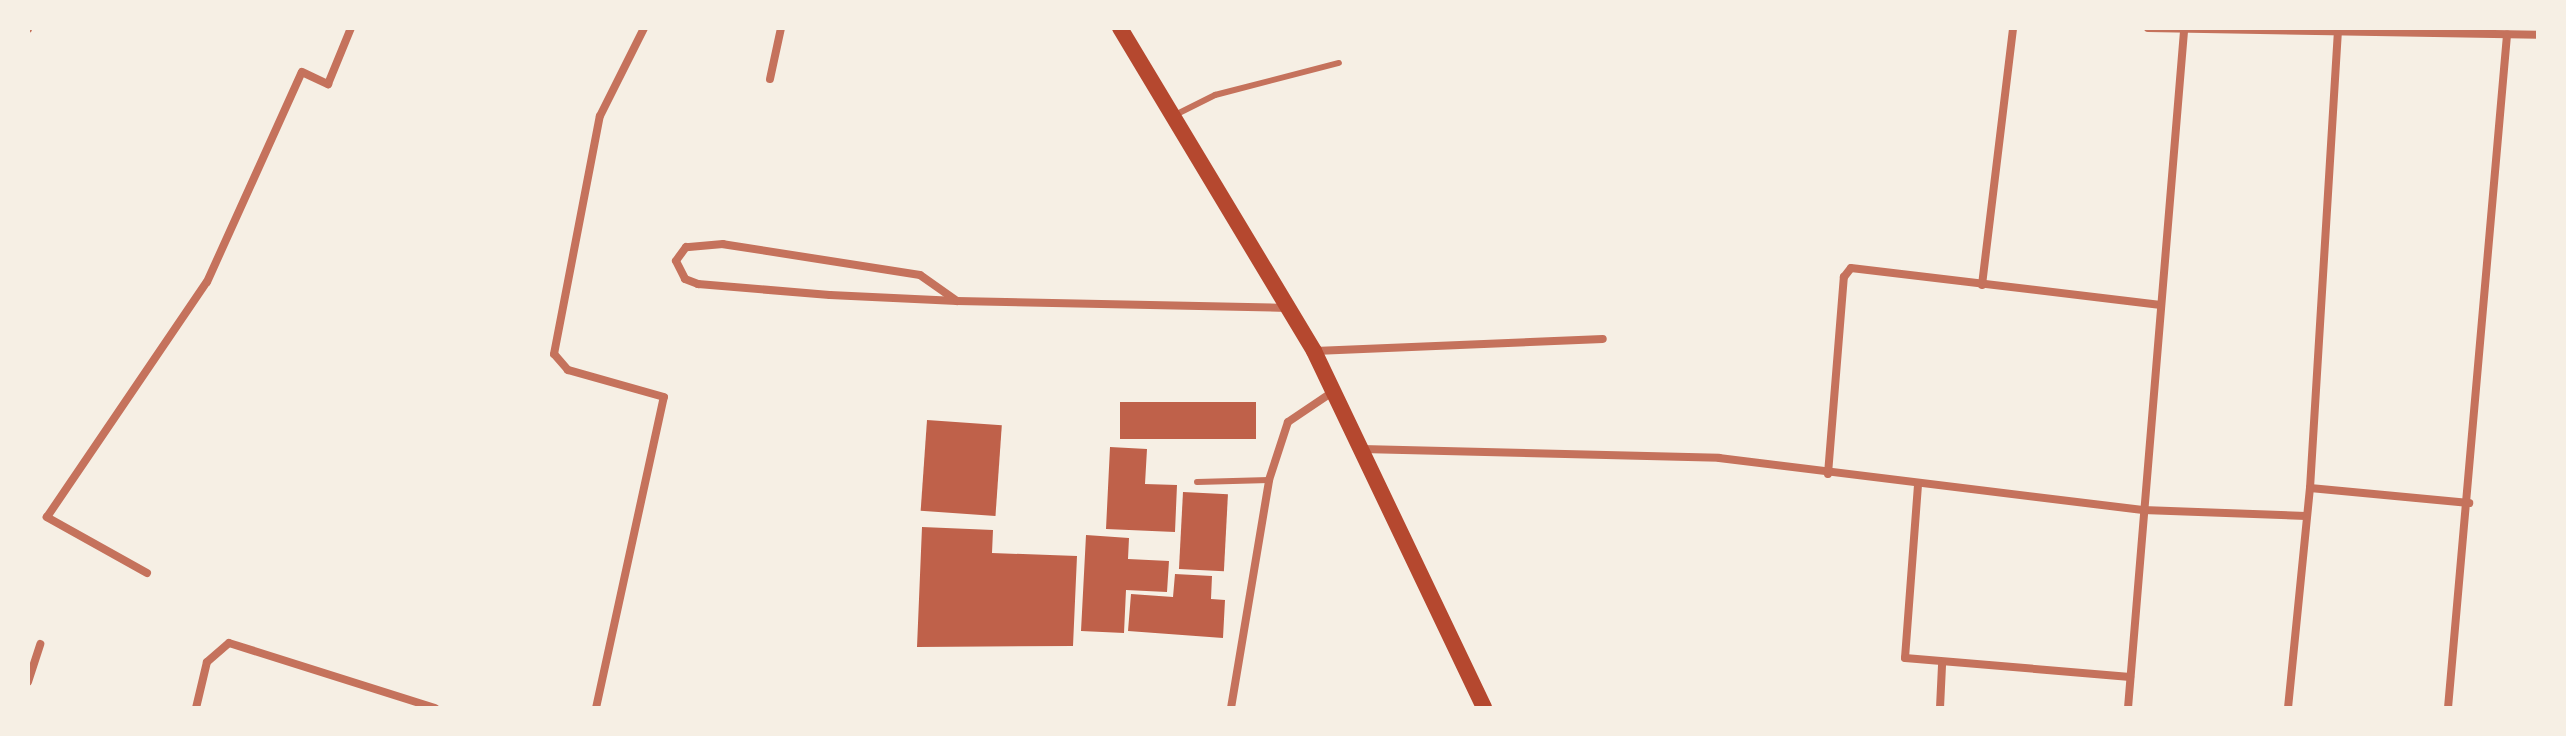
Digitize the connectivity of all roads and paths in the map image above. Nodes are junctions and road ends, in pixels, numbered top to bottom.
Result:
1 (351, 28) edge
2 (644, 28) edge
3 (781, 28) edge
4 (1120, 28) edge
5 (2013, 28) edge
6 (2148, 28) edge
7 (2184, 31) junction
8 (2338, 34) junction
9 (2507, 35) junction
10 (2538, 35) edge
11 (1339, 63) dead end
12 (770, 79) dead end
13 (1173, 116) junction
14 (1982, 285) junction
15 (957, 301) junction
16 (2161, 305) junction
17 (1289, 308) junction
18 (1603, 339) dead end
19 (1314, 351) junction
20 (1334, 391) junction
21 (1362, 449) junction
22 (1828, 474) junction
23 (1269, 480) junction
24 (1197, 482) dead end
25 (1918, 485) junction
26 (2310, 488) junction
27 (2469, 503) junction
28 (2143, 510) junction
29 (2306, 516) junction
30 (147, 573) dead end
31 (40, 644) dead end
32 (1942, 665) junction
33 (2130, 677) junction
34 (28, 682) edge
35 (196, 708) edge
36 (435, 708) edge
37 (596, 708) edge
38 (1231, 708) edge
39 (1484, 708) edge
40 (1940, 708) edge
41 (2128, 708) edge
42 (2288, 708) edge
43 (2448, 708) edge

1 - 30 street
2 - 37 street
3 - 12 street
4 - 13 main road
5 - 14 street
6 - 7 street
7 - 8 street
7 - 16 street
8 - 9 street
8 - 26 street
9 - 10 street
9 - 27 street
11 - 13 lane
13 - 17 main road
14 - 16 street
14 - 22 street
15 - 15 street
15 - 17 street
16 - 28 street
17 - 19 main road
18 - 19 street
19 - 20 main road
20 - 21 main road
20 - 23 street
21 - 22 street
21 - 39 main road
22 - 25 street
23 - 24 lane
23 - 38 street
25 - 28 street
25 - 32 street
26 - 27 street
26 - 29 street
27 - 43 street
28 - 29 street
28 - 33 street
29 - 42 street
31 - 34 street
32 - 33 street
32 - 40 street
33 - 41 street
35 - 36 street

